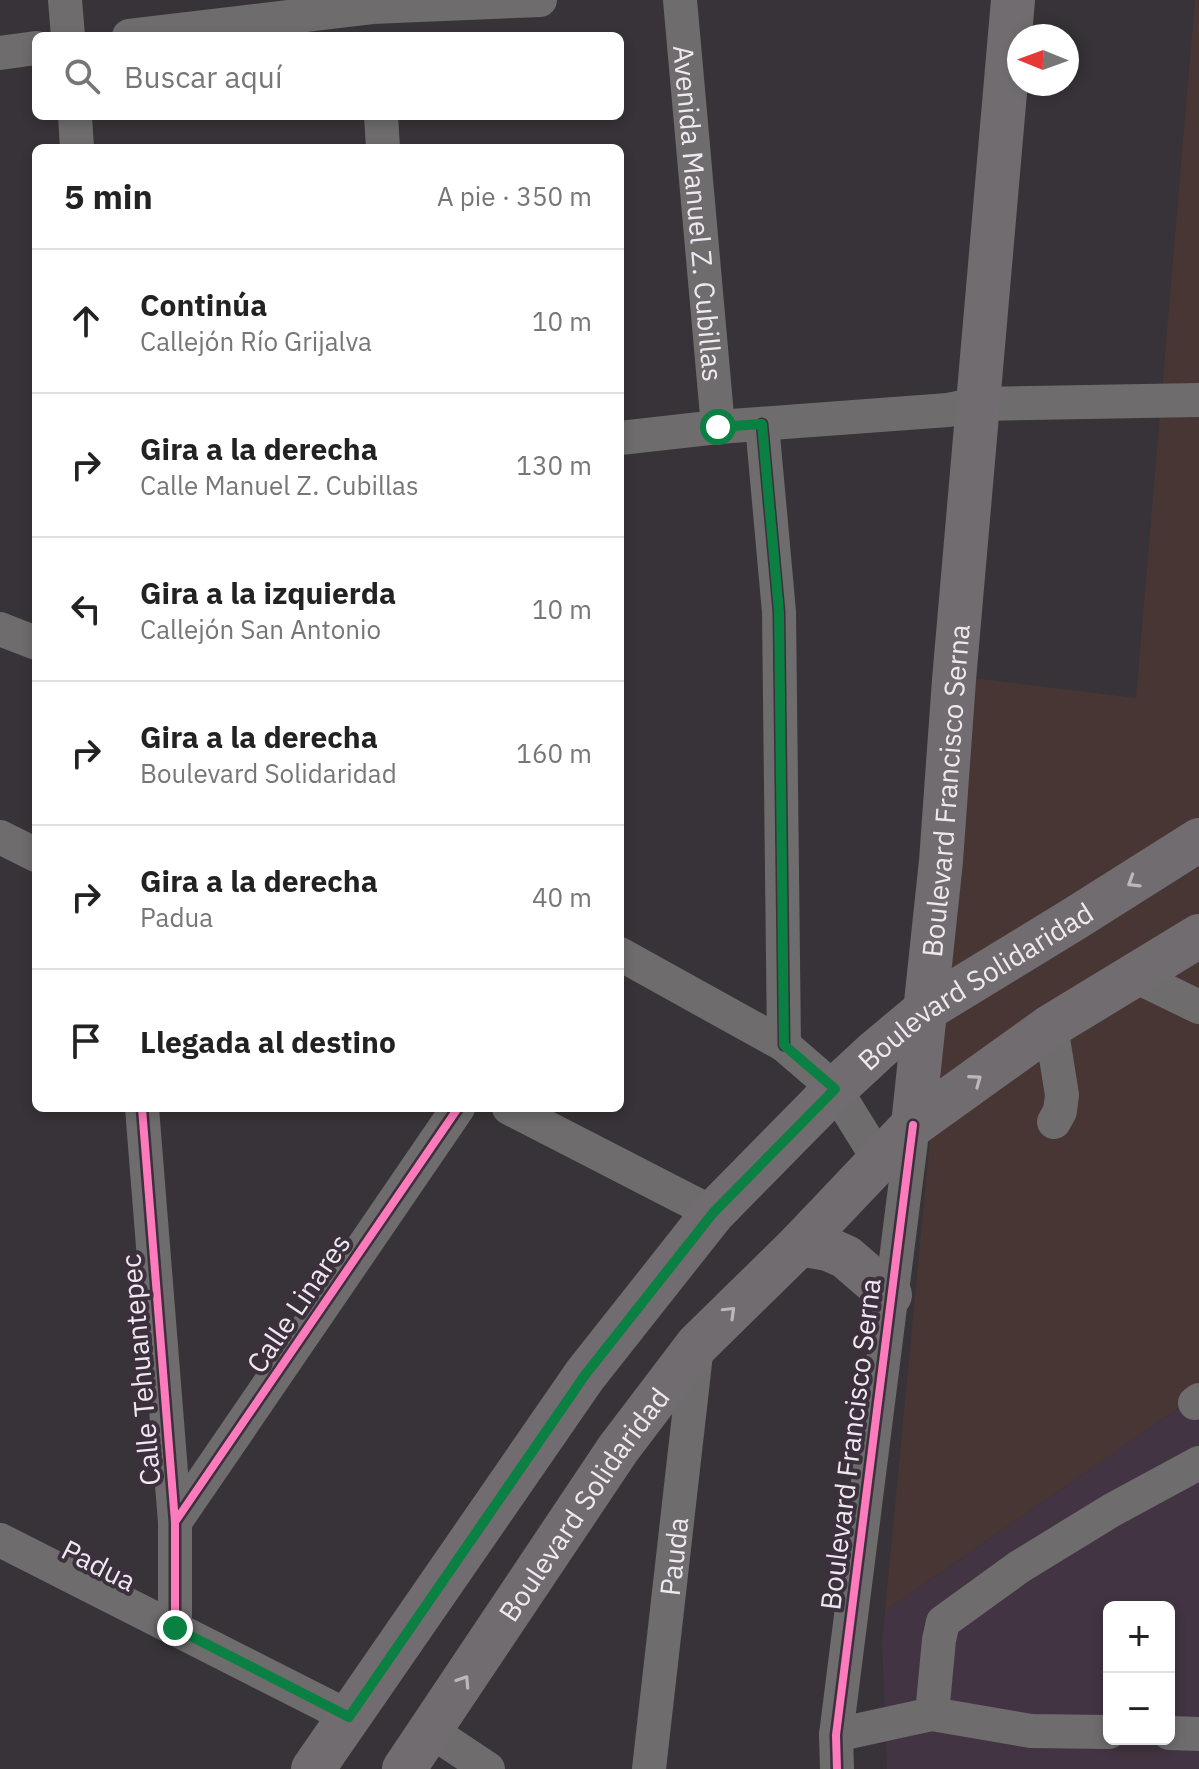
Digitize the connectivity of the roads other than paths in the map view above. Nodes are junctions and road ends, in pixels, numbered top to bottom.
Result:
1 (65, 0) edge
2 (540, 0) edge
3 (680, 0) edge
4 (1013, 0) edge
5 (373, 14) edge
6 (68, 32) edge
7 (173, 32) edge
8 (32, 49) edge
9 (0, 53) edge
10 (75, 120) edge
11 (381, 120) edge
12 (77, 144) edge
13 (383, 144) edge
14 (1199, 400) edge
15 (978, 404) junction
16 (762, 424) junction
17 (718, 427) junction
18 (624, 438) edge
19 (0, 629) edge
20 (32, 641) edge
21 (0, 837) edge
22 (1199, 840) edge
23 (32, 853) edge
24 (1199, 936) edge
25 (624, 956) edge
26 (1135, 976) junction
27 (1199, 1007) edge
28 (925, 1010) junction
29 (1051, 1026) junction
30 (784, 1045) junction
31 (835, 1089) junction
32 (142, 1112) edge
33 (455, 1112) edge
34 (517, 1112) edge
35 (1054, 1122) dead end
36 (913, 1125) junction
37 (879, 1160) junction
38 (713, 1213) junction
39 (800, 1244) junction
40 (890, 1295) junction
41 (697, 1345) junction
42 (1199, 1463) edge
43 (175, 1522) junction
44 (0, 1540) edge
45 (175, 1628) junction
46 (932, 1714) junction
47 (349, 1717) junction
48 (431, 1731) junction
49 (1103, 1732) edge
50 (1175, 1733) edge
51 (1199, 1734) edge
52 (836, 1735) junction
53 (313, 1769) edge
54 (404, 1769) edge
55 (488, 1769) edge
56 (649, 1769) edge
57 (837, 1769) edge

1 - 6 street
2 - 5 street
3 - 17 street, Avenida Manuel Z. Cubillas
4 - 15 main road, Boulevard Francisco Serna
5 - 7 street
8 - 9 street
10 - 12 street
11 - 13 street
14 - 15 street
15 - 16 street
15 - 28 main road, Boulevard Francisco Serna
16 - 17 street
16 - 30 street
17 - 18 street
19 - 20 street
21 - 23 street
22 -> 28 main road, Boulevard Solidaridad
24 - 26 main road, Boulevard Solidaridad
25 - 30 street
26 - 27 street
26 - 29 main road, Boulevard Solidaridad
28 - 31 main road, Boulevard Solidaridad
28 - 36 main road, Boulevard Francisco Serna
29 - 35 street
36 -> 29 main road, Boulevard Solidaridad
30 - 31 street
31 - 37 street
31 - 38 main road, Boulevard Solidaridad
32 - 43 street, Calle Tehuantepec
33 - 43 street, Calle Linares
34 - 38 street
36 - 37 main road, Boulevard Solidaridad
36 - 40 street, Boulevard Francisco Serna
37 - 39 main road, Boulevard Solidaridad
38 - 47 main road, Boulevard Solidaridad
39 - 40 main road
41 -> 39 main road, Boulevard Solidaridad
40 - 52 street, Boulevard Francisco Serna
48 -> 41 main road, Boulevard Solidaridad
41 - 56 street, Pauda
42 - 46 street
43 - 45 street, Calle Tehuantepec
44 - 45 street, Padua
45 - 47 street, Padua
46 - 49 street
46 - 52 street
47 - 53 main road, Boulevard Solidaridad
48 - 54 main road, Boulevard Solidaridad
48 - 55 street
50 - 51 street
52 - 57 street, Boulevard Francisco Serna

